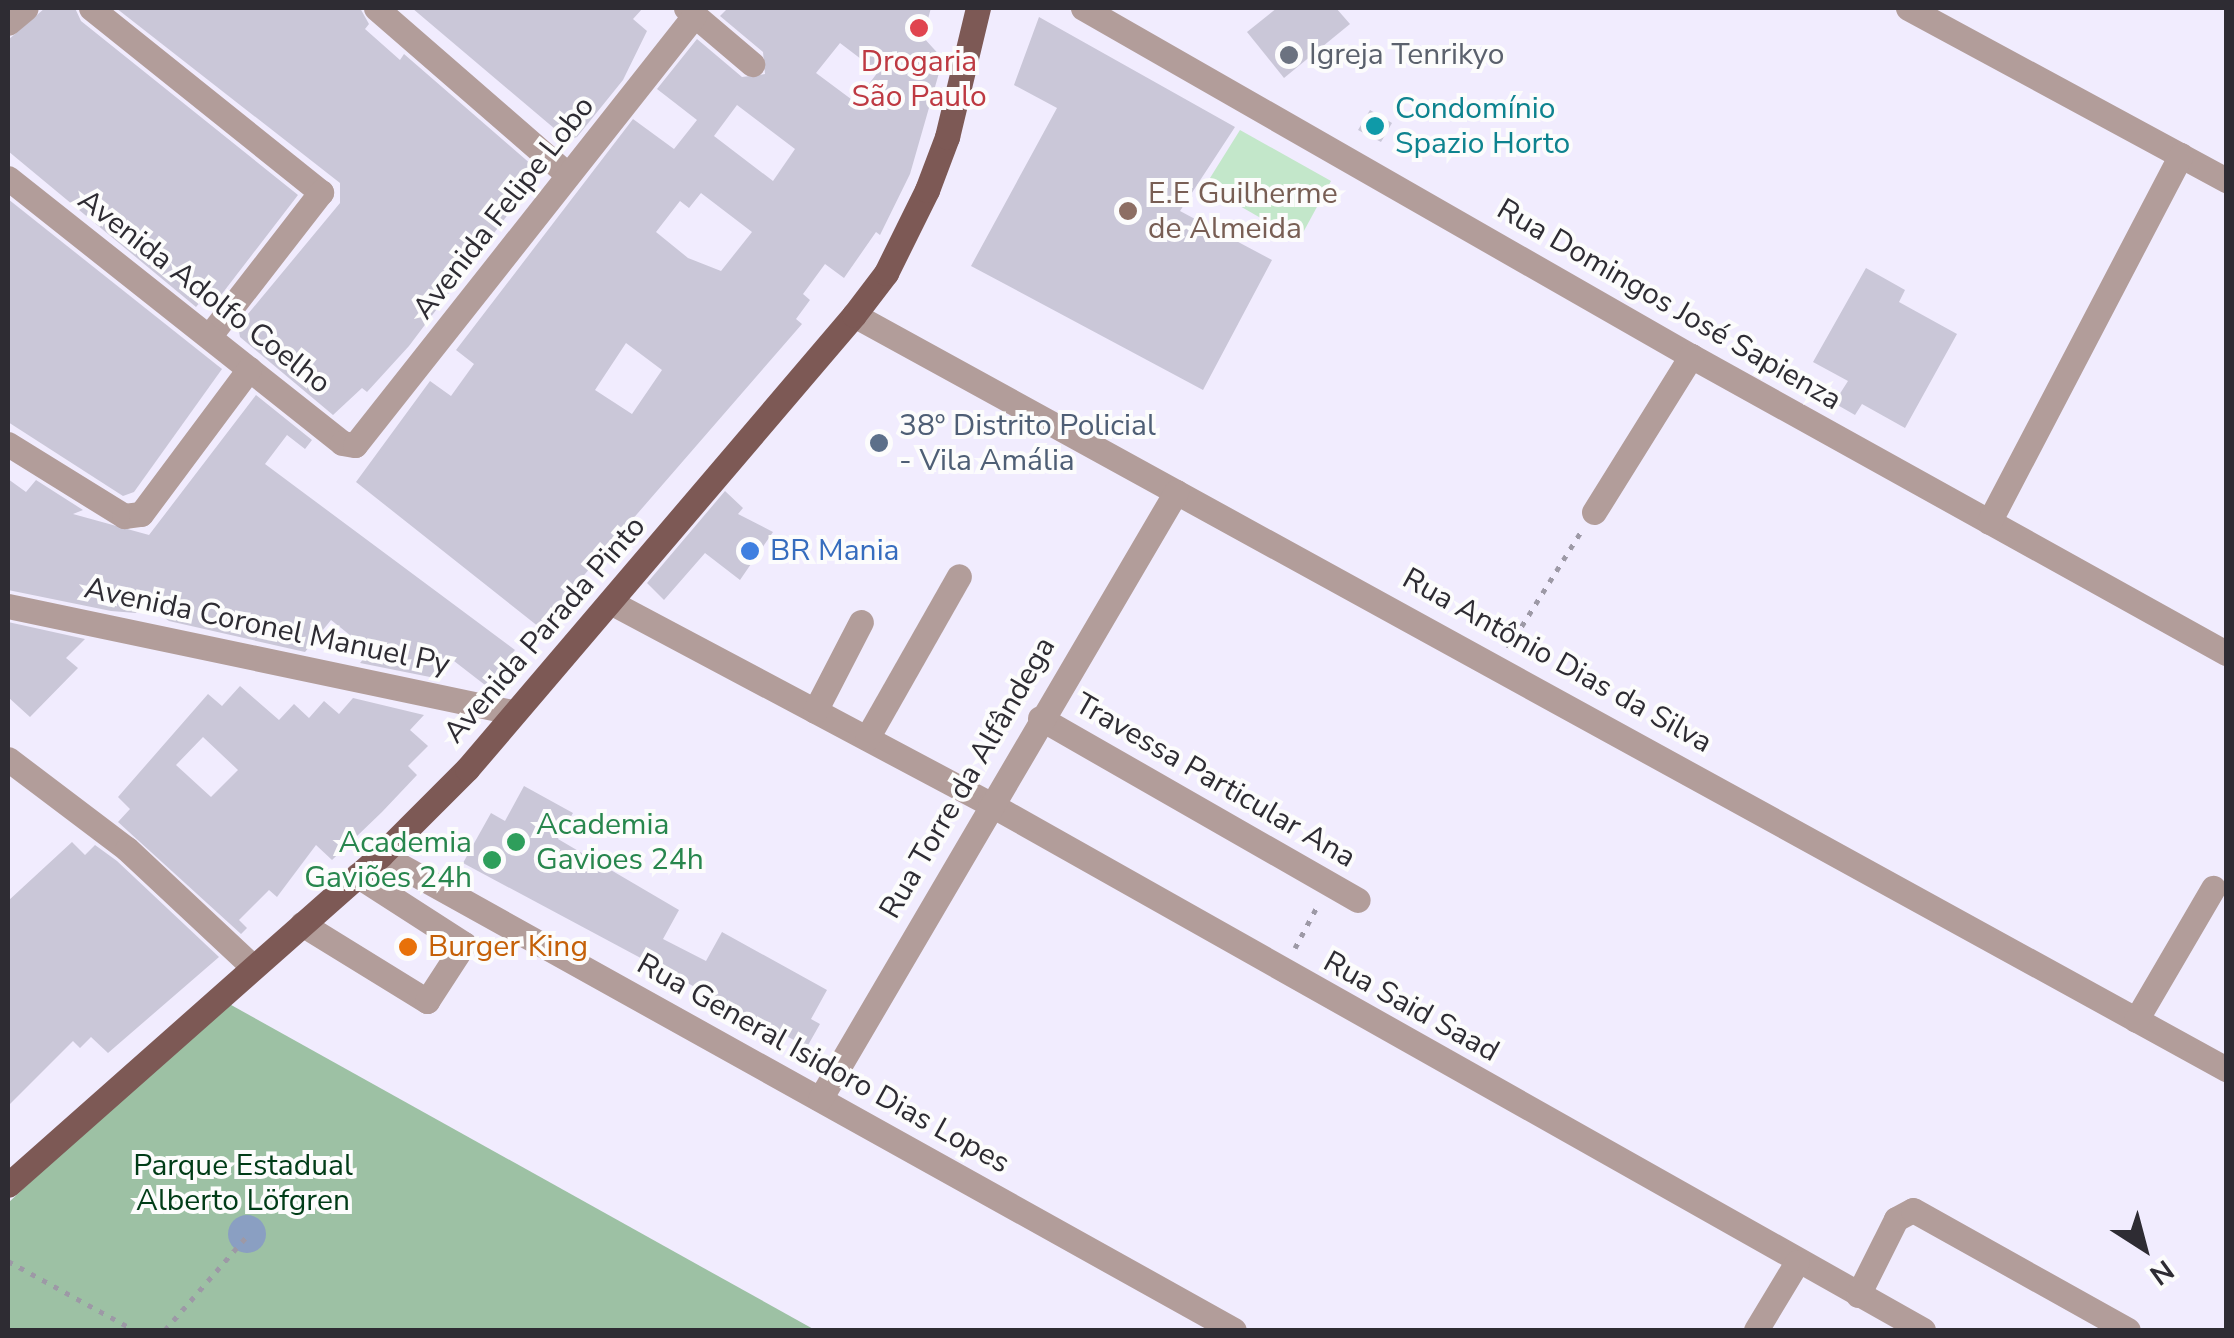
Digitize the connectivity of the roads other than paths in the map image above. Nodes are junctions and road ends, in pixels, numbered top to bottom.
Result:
1 (26, 8) edge
2 (91, 8) edge
3 (376, 8) edge
4 (978, 8) edge
5 (1083, 8) edge
6 (1908, 8) edge
7 (690, 12) edge
8 (8, 23) edge
9 (752, 64) dead end
10 (2181, 155) junction
11 (568, 175) junction
12 (8, 178) edge
13 (2226, 180) edge
14 (854, 315) junction
15 (210, 334) junction
16 (1691, 356) junction
17 (249, 369) junction
18 (363, 440) joint
19 (8, 444) edge
20 (1176, 492) junction
21 (1594, 512) road end
22 (1989, 522) junction
23 (959, 576) dead end
24 (614, 604) junction
25 (8, 606) edge
26 (861, 622) dead end
27 (2226, 653) edge
28 (815, 711) junction
29 (512, 712) junction
30 (1040, 718) junction
31 (868, 738) junction
32 (8, 759) edge
33 (990, 804) junction
34 (381, 855) junction
35 (357, 875) junction
36 (2213, 888) dead end
37 (1358, 900) dead end
38 (302, 924) junction
39 (252, 966) junction
40 (2136, 1020) junction
41 (2226, 1069) edge
42 (820, 1099) junction
43 (8, 1185) edge
44 (1797, 1262) junction
45 (1858, 1295) junction
46 (1234, 1330) edge
47 (1756, 1330) edge
48 (1924, 1330) edge
49 (2128, 1330) edge

1 - 8 street
2 - 15 street
3 - 11 street
4 - 14 main road, Avenida Parada Pinto
5 - 16 street, Rua Domingos José Sapienza
6 - 10 street
7 - 9 street
7 - 11 street, Avenida Felipe Lobo
10 - 13 street
10 - 22 street
11 - 18 street, Avenida Felipe Lobo
12 - 15 street, Avenida Adolfo Coelho
14 - 20 street, Rua Antônio Dias da Silva
14 - 24 main road, Avenida Parada Pinto
15 - 17 street, Avenida Adolfo Coelho
16 - 21 street
16 - 22 street, Rua Domingos José Sapienza
17 - 18 street, Avenida Adolfo Coelho
17 - 19 street
20 - 30 street, Rua Torre da Alfândega
20 - 40 street, Rua Antônio Dias da Silva
22 - 27 street, Rua Domingos José Sapienza
23 - 31 street
24 - 28 street, Rua Said Saad
24 - 29 main road, Avenida Parada Pinto
25 - 29 street, Avenida Coronel Manuel Py
26 - 28 street
28 - 31 street, Rua Said Saad
29 - 34 main road, Avenida Parada Pinto
30 - 33 street, Rua Torre da Alfândega
30 - 37 street, Travessa Particular Ana
31 - 33 street, Rua Said Saad
32 - 39 street
33 - 42 street, Rua Torre da Alfândega
33 - 44 street, Rua Said Saad
34 - 35 main road, Avenida Parada Pinto
34 - 42 street, Rua General Isidoro Dias Lopes
35 - 38 main road, Avenida Parada Pinto
35 - 38 street
36 - 40 street
38 - 39 main road, Avenida Parada Pinto
39 - 43 main road, Avenida Parada Pinto
40 - 41 street, Rua Antônio Dias da Silva
42 - 46 street, Rua General Isidoro Dias Lopes
44 - 45 street, Rua Said Saad
44 - 47 street
45 - 48 street, Rua Said Saad
45 - 49 street

